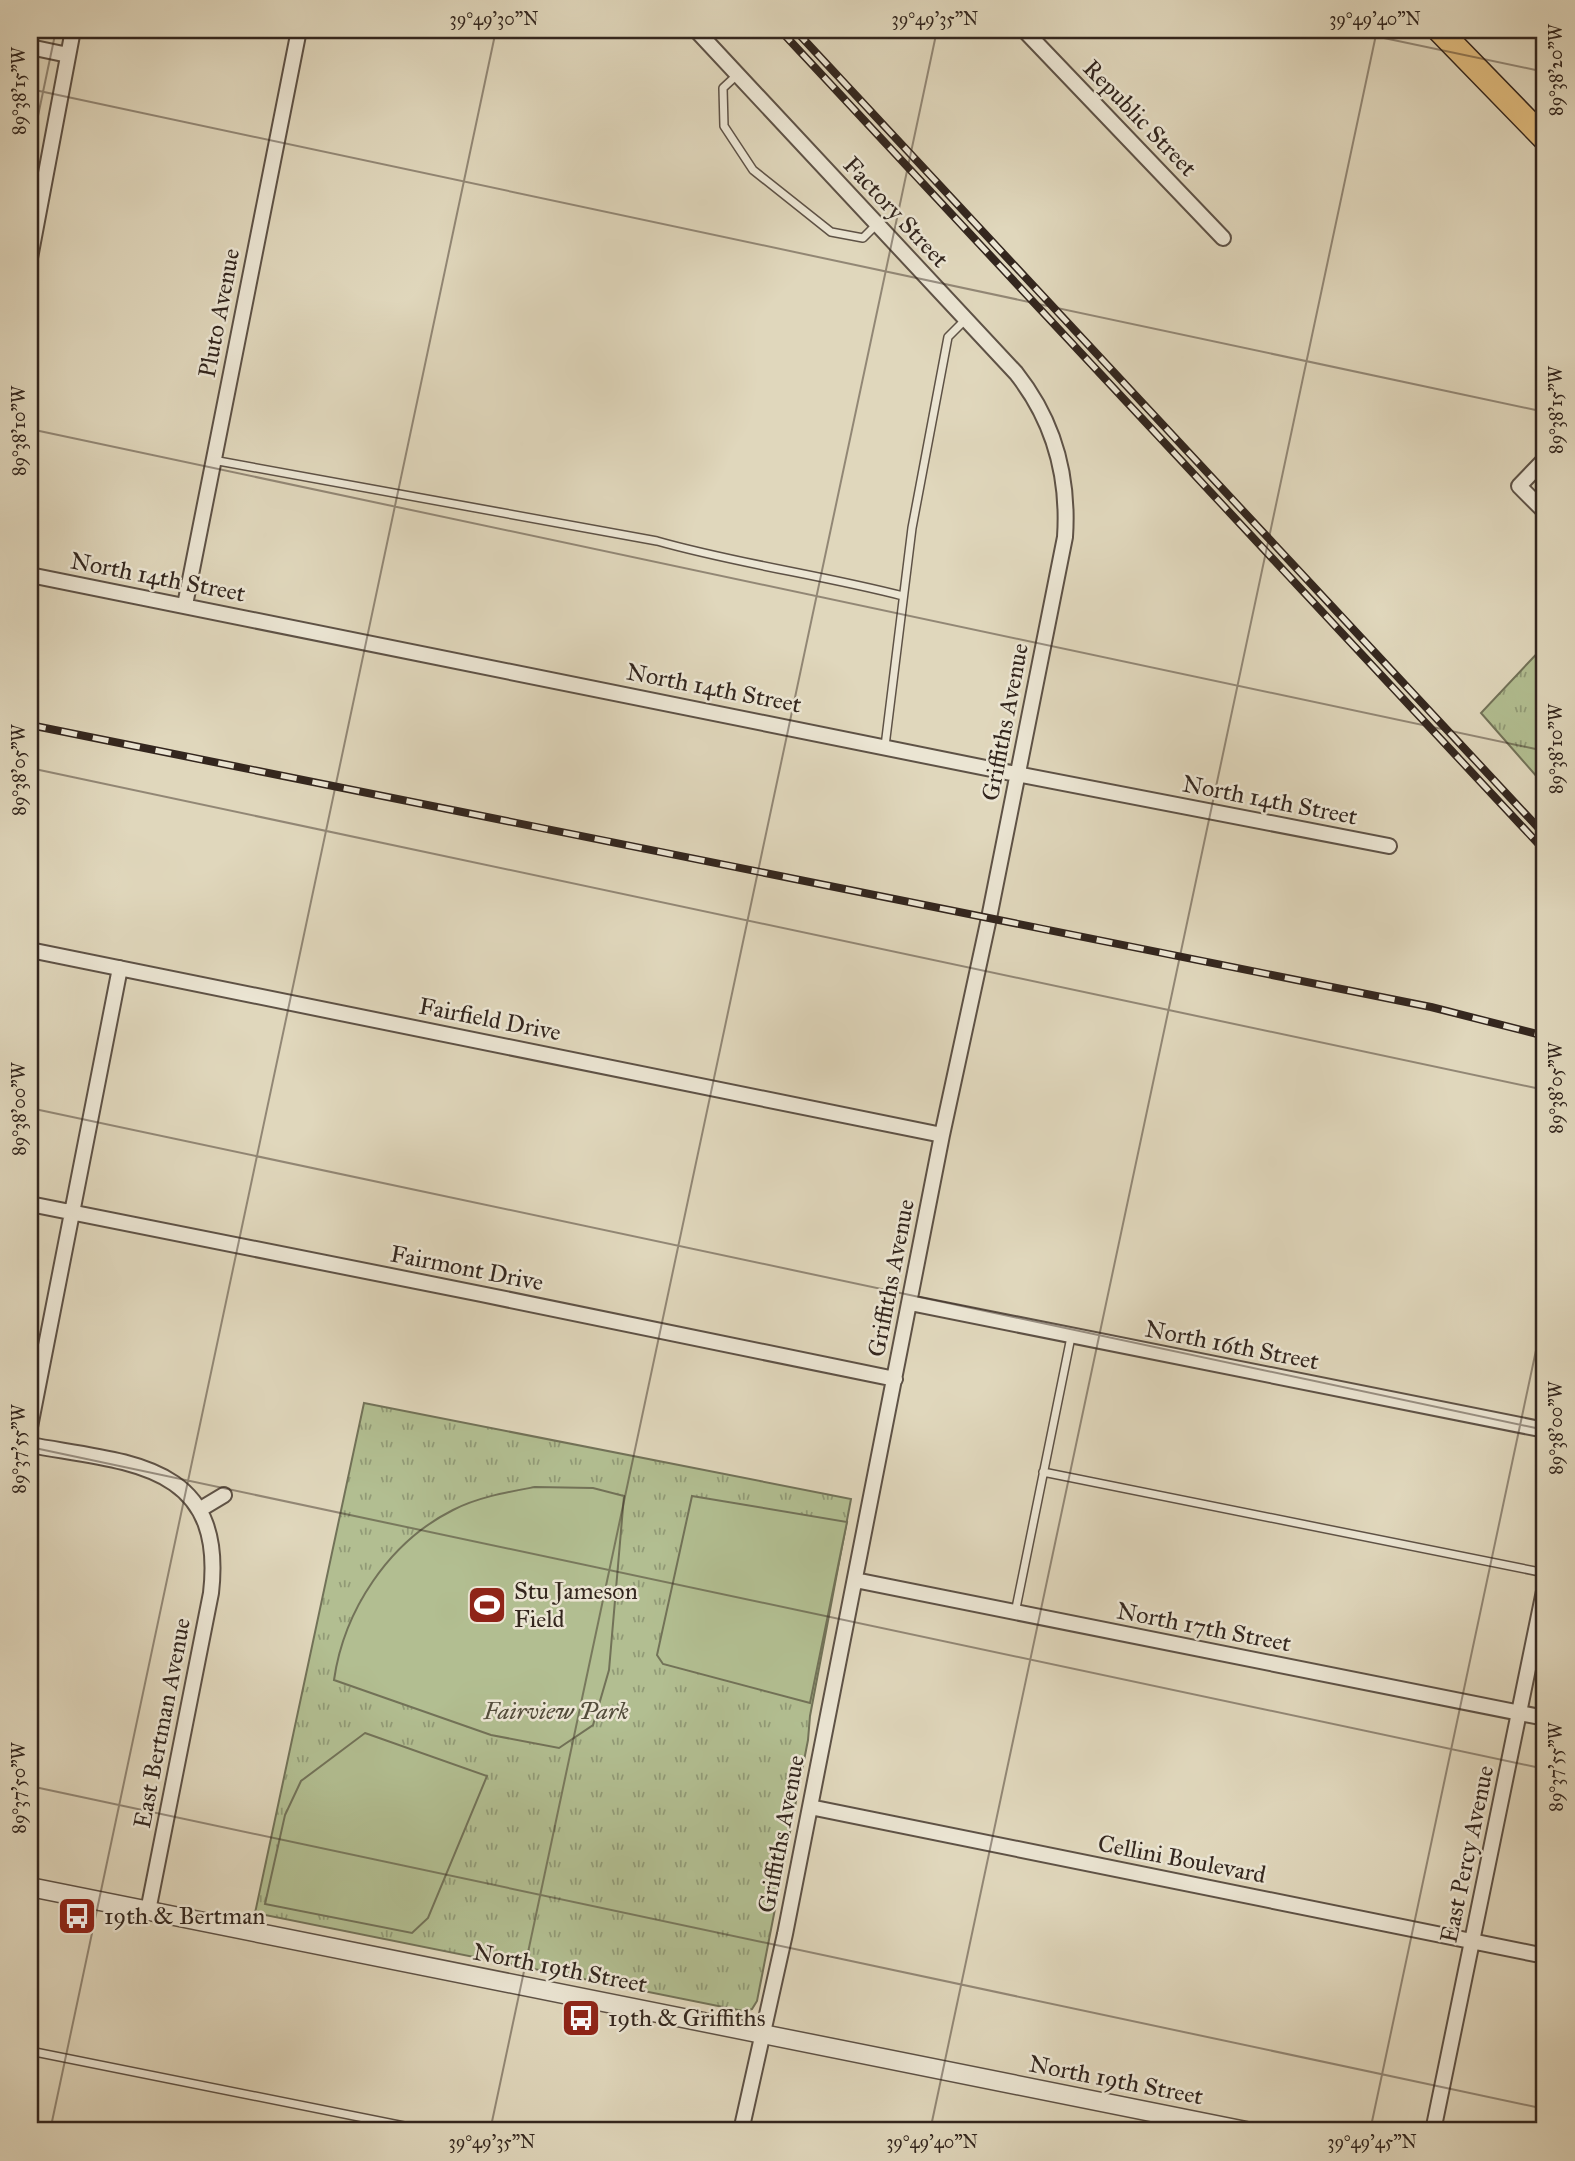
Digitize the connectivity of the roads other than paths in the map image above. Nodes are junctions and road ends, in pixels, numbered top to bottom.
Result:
1 (73, 30) edge
2 (299, 30) edge
3 (696, 30) edge
4 (1024, 30) edge
5 (1439, 30) edge
6 (30, 47) edge
7 (68, 55) junction
8 (737, 74) junction
9 (1545, 139) edge
10 (877, 224) junction
11 (1223, 238) dead end
12 (30, 257) edge
13 (966, 319) junction
14 (1052, 433) joint
15 (1545, 459) edge
16 (213, 460) junction
17 (1545, 512) edge
18 (30, 575) edge
19 (903, 596) junction
20 (185, 605) junction
21 (885, 746) junction
22 (1018, 774) junction
23 (1389, 846) dead end
24 (30, 950) edge
25 (120, 968) junction
26 (942, 1135) junction
27 (30, 1204) edge
28 (73, 1212) junction
29 (910, 1303) junction
30 (1071, 1337) junction
31 (895, 1380) junction
32 (30, 1427) edge
33 (1545, 1430) edge
34 (30, 1445) edge
35 (1043, 1472) junction
36 (223, 1495) dead end
37 (199, 1510) junction
38 (1545, 1573) edge
39 (855, 1580) junction
40 (1545, 1586) edge
41 (1015, 1613) junction
42 (1518, 1712) junction
43 (1545, 1718) edge
44 (810, 1807) junction
45 (30, 1887) edge
46 (148, 1911) junction
47 (1472, 1941) junction
48 (1545, 1956) edge
49 (763, 2034) junction
50 (30, 2052) edge
51 (429, 2131) edge
52 (741, 2131) edge
53 (1246, 2131) edge
54 (1433, 2131) edge

1 - 7 street
2 - 16 street, Pluto Avenue
3 - 8 street, Factory Street
4 - 11 street, Republic Street
5 - 9 main road
6 - 7 street
7 - 12 street
8 - 10 street, Factory Street
8 - 10 lane
10 - 13 street, Factory Street
13 - 14 street, Factory Street
13 - 19 lane
14 - 22 street, Griffiths Avenue
15 - 17 street
16 - 19 lane
16 - 20 street, Pluto Avenue
18 - 20 street, North 14th Street
19 - 21 lane
20 - 21 street, North 14th Street
21 - 22 street, North 14th Street
22 - 23 street, North 14th Street
22 - 26 street, Griffiths Avenue
24 - 25 street, Fairfield Drive
25 - 26 street, Fairfield Drive
25 - 28 street
26 - 29 street, Griffiths Avenue
27 - 28 street, Fairmont Drive
28 - 31 street, Fairmont Drive
28 - 32 street
29 - 30 street, North 16th Street
29 - 31 street, Griffiths Avenue
30 - 33 street, North 16th Street
30 - 35 lane
31 - 39 street, Griffiths Avenue
34 - 37 street
35 - 38 lane
35 - 41 lane
36 - 37 street
37 - 46 street, East Bertman Avenue
39 - 41 street, North 17th Street
39 - 44 street, Griffiths Avenue
40 - 42 street, East Percy Avenue
41 - 42 street, North 17th Street
42 - 43 street, North 17th Street
42 - 47 street, East Percy Avenue
44 - 47 street, Cellini Boulevard
44 - 49 street, Griffiths Avenue
45 - 46 street, North 19th Street
46 - 49 street, North 19th Street
47 - 48 street, Cellini Boulevard
47 - 54 street, East Percy Avenue
49 - 52 street, Griffiths Avenue
49 - 53 street, North 19th Street
50 - 51 lane

